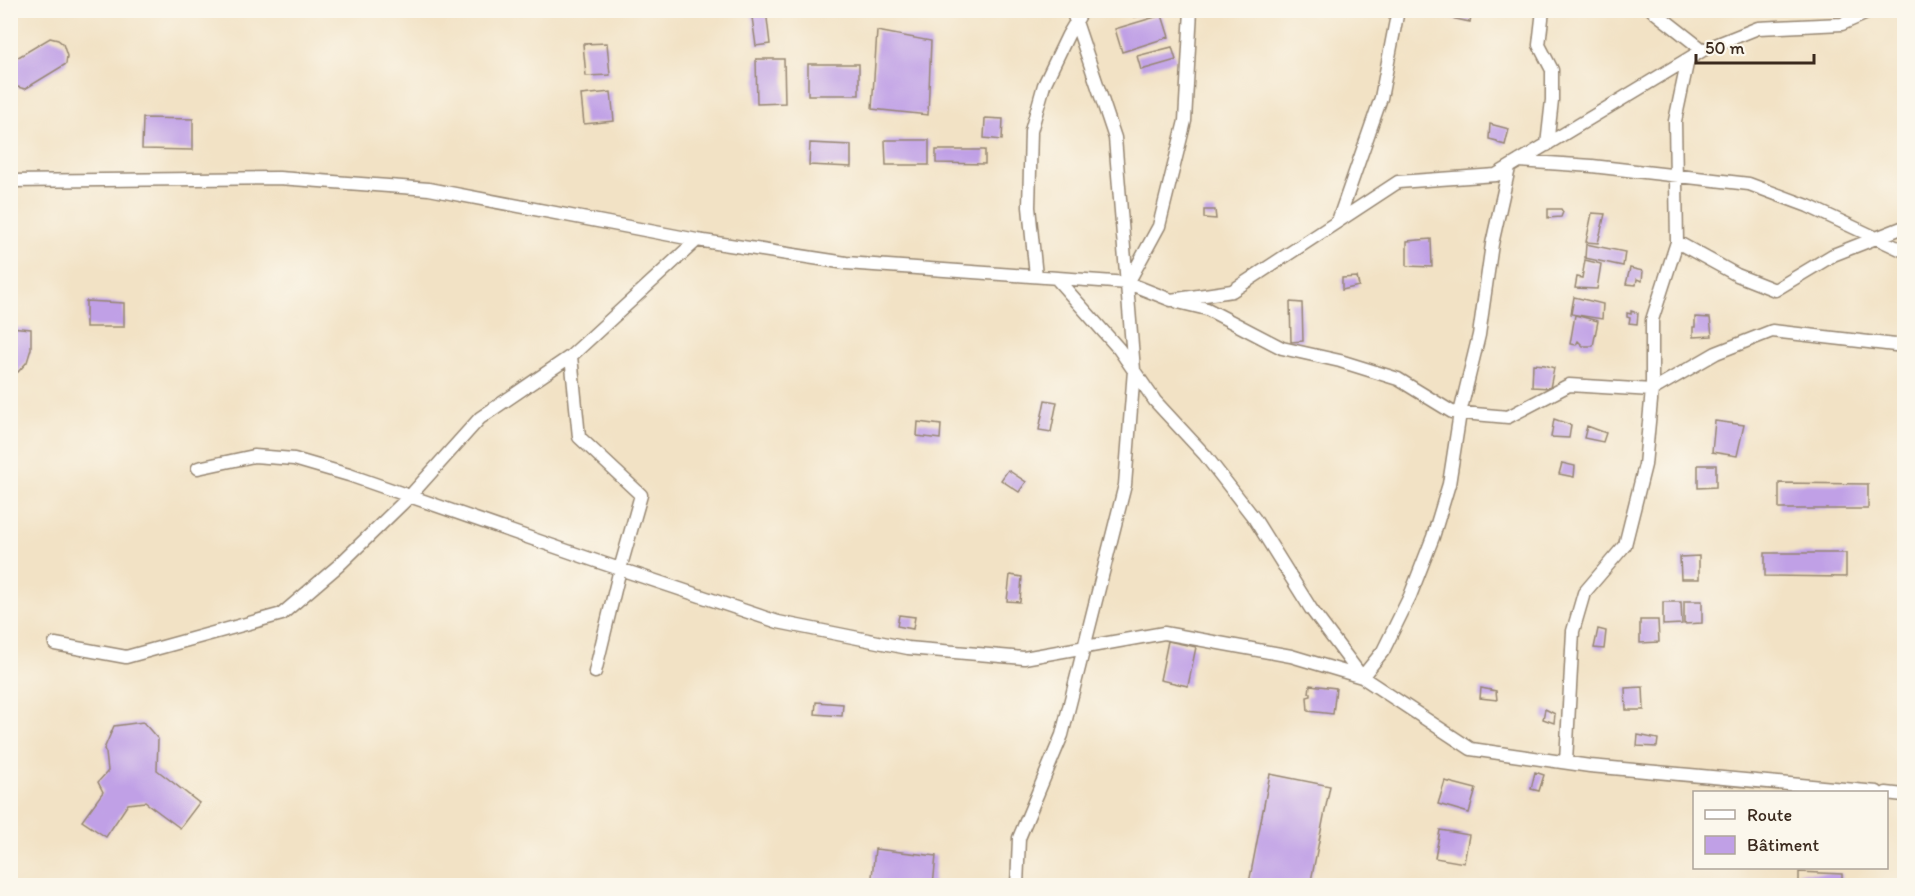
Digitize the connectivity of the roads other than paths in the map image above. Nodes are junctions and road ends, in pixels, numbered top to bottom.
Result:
1 (1083, 10) edge
2 (1191, 10) edge
3 (1398, 10) edge
4 (1543, 10) edge
5 (1652, 10) edge
6 (1868, 10) edge
7 (1074, 16) edge
8 (1703, 50) junction
9 (1688, 59) junction
10 (1547, 145) junction
11 (1514, 164) junction
12 (1675, 176) junction
13 (10, 182) edge
14 (1338, 221) junction
15 (1905, 227) edge
16 (1875, 239) junction
17 (697, 240) junction
18 (1677, 242) junction
19 (1905, 251) edge
20 (1036, 276) junction
21 (1056, 278) junction
22 (1128, 283) junction
23 (1171, 300) junction
24 (1905, 346) edge
25 (571, 356) junction
26 (1134, 370) junction
27 (1652, 390) junction
28 (1460, 413) junction
29 (198, 468) dead end
30 (409, 497) junction
31 (620, 569) junction
32 (55, 644) dead end
33 (1085, 647) junction
34 (595, 672) dead end
35 (1362, 677) junction
36 (1566, 762) junction
37 (1865, 791) edge
38 (1888, 793) edge
39 (1905, 795) edge
40 (1017, 885) edge

1 - 7 street
2 - 22 street
3 - 14 street
4 - 10 street
5 - 8 street
6 - 8 street
7 - 20 street
7 - 22 street
8 - 9 street
9 - 10 street
9 - 12 street
10 - 11 street
11 - 12 street
11 - 14 street
11 - 28 street
12 - 16 street
12 - 18 street
13 - 17 street
14 - 23 street
15 - 16 street
16 - 18 street
16 - 19 street
17 - 20 street
17 - 25 street
18 - 27 street
20 - 21 street
21 - 22 street
21 - 26 street
22 - 23 street
22 - 26 street
23 - 28 street
24 - 27 street
25 - 30 street
25 - 31 street
26 - 33 street
26 - 35 street
27 - 28 street
27 - 36 street
28 - 35 street
29 - 30 street
30 - 31 street
30 - 32 street
31 - 33 street
31 - 34 street
33 - 35 street
33 - 40 street
35 - 36 street
36 - 37 street
38 - 39 street

